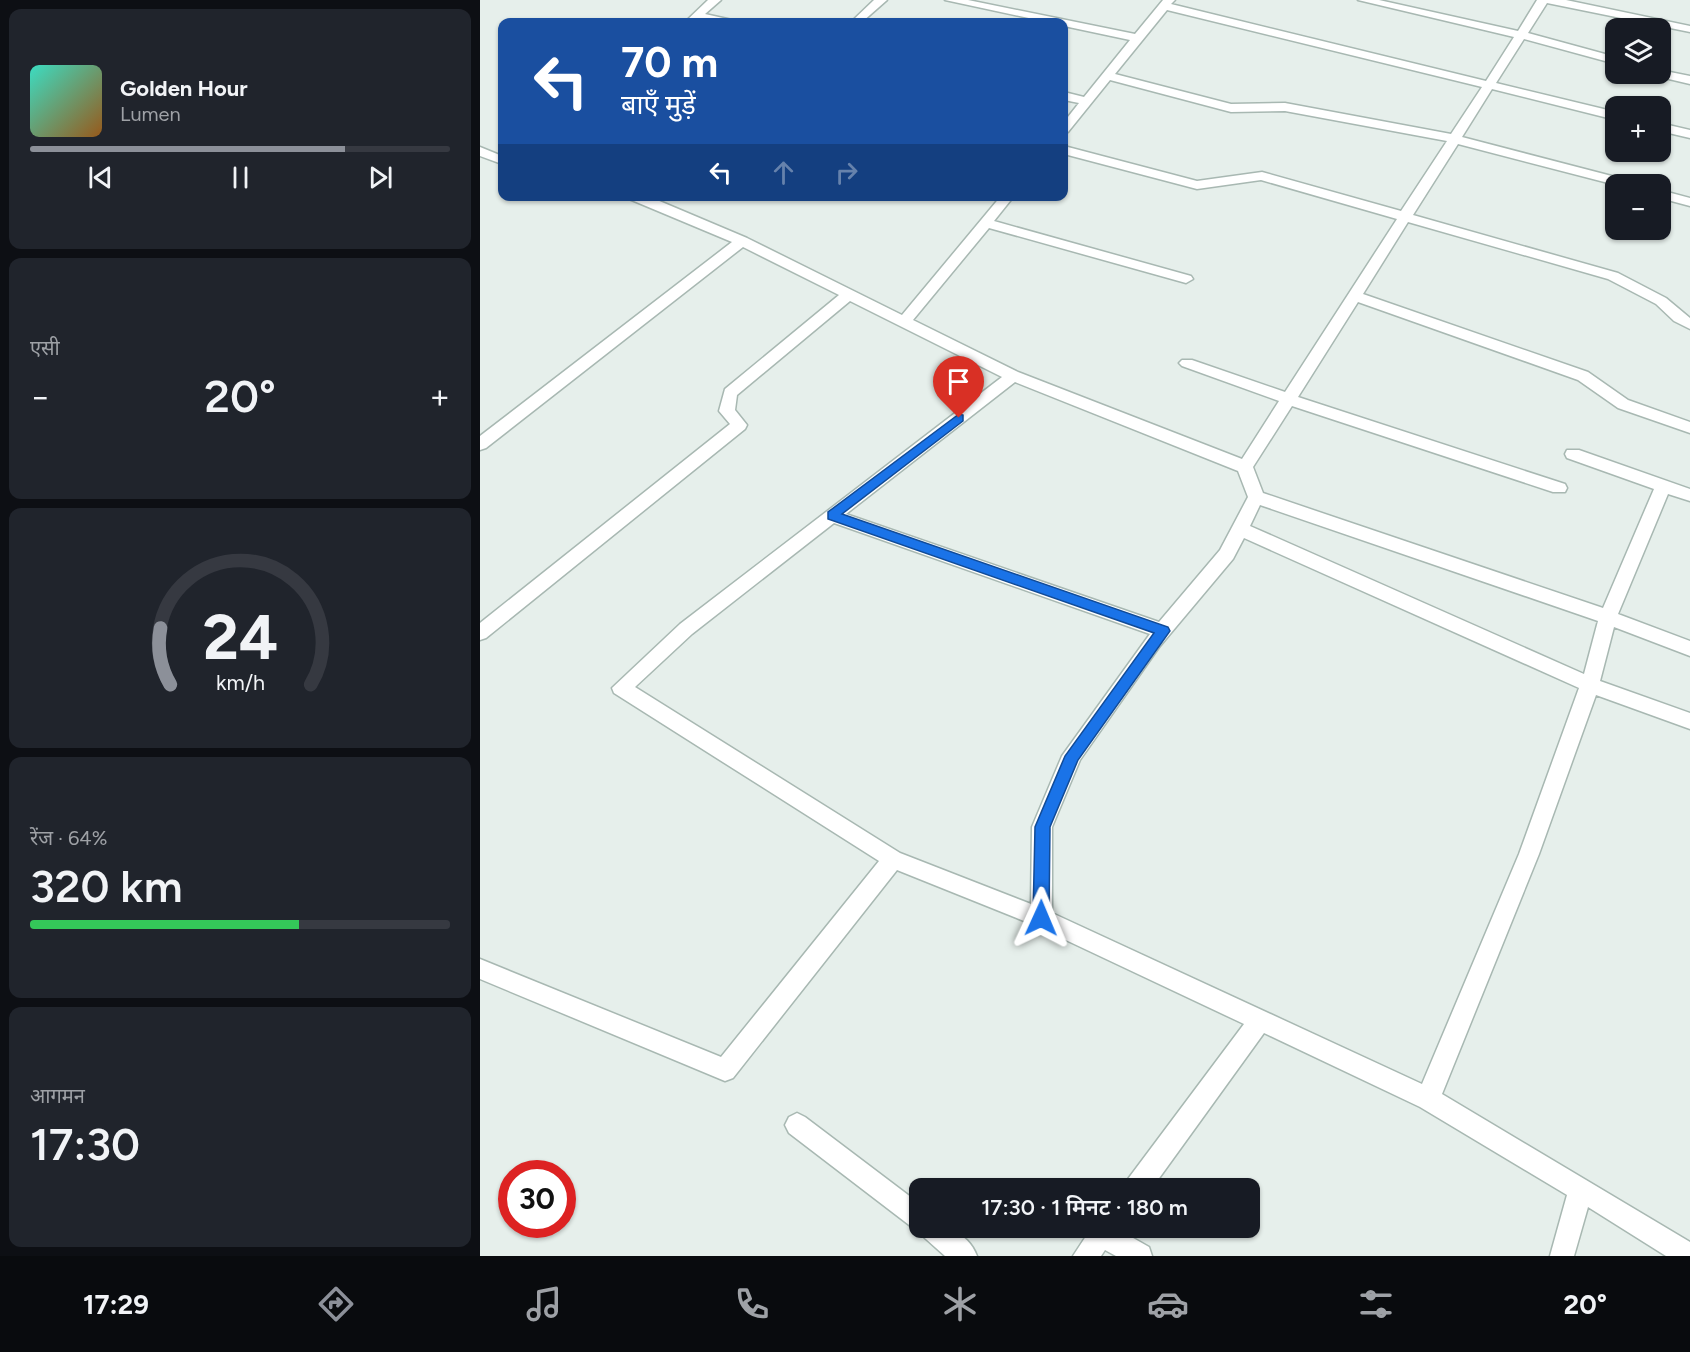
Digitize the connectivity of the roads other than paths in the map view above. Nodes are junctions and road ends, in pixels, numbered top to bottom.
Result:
1 (715, 0) edge
2 (881, 0) edge
3 (951, 0) edge
4 (1364, 0) edge
5 (1544, 0) edge
6 (1550, 0) edge
7 (1167, 3) edge
8 (694, 18) edge
9 (861, 18) edge
10 (1038, 18) edge
11 (1068, 24) edge
12 (1690, 29) edge
13 (1521, 35) junction
14 (1138, 38) junction
15 (1605, 58) edge
16 (1107, 76) junction
17 (1671, 76) edge
18 (1690, 80) edge
19 (1490, 84) junction
20 (1068, 97) edge
21 (1086, 101) junction
22 (1605, 113) edge
23 (1068, 124) edge
24 (1671, 130) edge
25 (1690, 134) edge
26 (1455, 139) junction
27 (1068, 151) edge
28 (1605, 178) edge
29 (1671, 197) edge
30 (658, 201) edge
31 (1004, 201) edge
32 (1690, 202) edge
33 (1404, 218) junction
34 (986, 223) junction
35 (742, 241) junction
36 (1186, 279) dead end
37 (849, 294) junction
38 (1354, 296) junction
39 (904, 322) junction
40 (1690, 324) edge
41 (1187, 363) dead end
42 (1013, 376) junction
43 (1288, 399) junction
44 (1690, 428) edge
45 (480, 444) edge
46 (1573, 454) dead end
47 (1245, 467) junction
48 (1663, 486) junction
49 (1559, 488) dead end
50 (1690, 495) edge
51 (1256, 497) junction
52 (832, 516) junction
53 (1240, 529) junction
54 (1608, 617) junction
55 (1163, 631) junction
56 (480, 633) edge
57 (1690, 649) edge
58 (1590, 685) junction
59 (1690, 721) edge
60 (893, 859) junction
61 (1041, 918) junction
62 (480, 969) edge
63 (1260, 1020) junction
64 (1428, 1099) junction
65 (797, 1125) dead end
66 (1144, 1178) edge
67 (1581, 1189) junction
68 (909, 1212) edge
69 (942, 1238) edge
70 (1099, 1238) edge
71 (1115, 1238) edge
72 (965, 1256) edge
73 (1085, 1256) edge
74 (1140, 1256) edge
75 (1562, 1256) edge
76 (1689, 1256) edge

1 - 8 street
2 - 9 street
3 - 10 street
4 - 13 street
5 - 13 street
6 - 12 street
7 - 14 street
7 - 19 street
11 - 14 street
13 - 15 street
13 - 19 street
14 - 16 street
16 - 21 street
16 - 26 street
17 - 18 street
19 - 22 street
19 - 26 street
20 - 21 street
21 - 23 street
24 - 25 street
26 - 28 street
26 - 33 street
27 - 33 street
29 - 32 street
30 - 35 street
31 - 34 street
33 - 38 street
33 - 40 street
34 - 36 street
34 - 39 street
35 - 37 street
35 - 45 street
37 - 39 street
37 - 56 street
38 - 43 street
38 - 44 street
39 - 42 street
41 - 43 street
42 - 47 street
42 - 52 street
43 - 47 street
43 - 49 street
46 - 48 street
47 - 51 street
48 - 50 street
48 - 54 street
51 - 53 street
51 - 54 street
52 - 55 street
52 - 60 street
53 - 55 street
53 - 58 street
54 - 57 street
54 - 58 street
55 - 61 street
58 - 59 street
58 - 64 street
60 - 61 street
60 - 62 street
61 - 63 street
63 - 64 street
63 - 66 street
64 - 67 street
65 - 68 street
67 - 75 street
67 - 76 street
69 - 72 street
70 - 73 street
71 - 74 street

